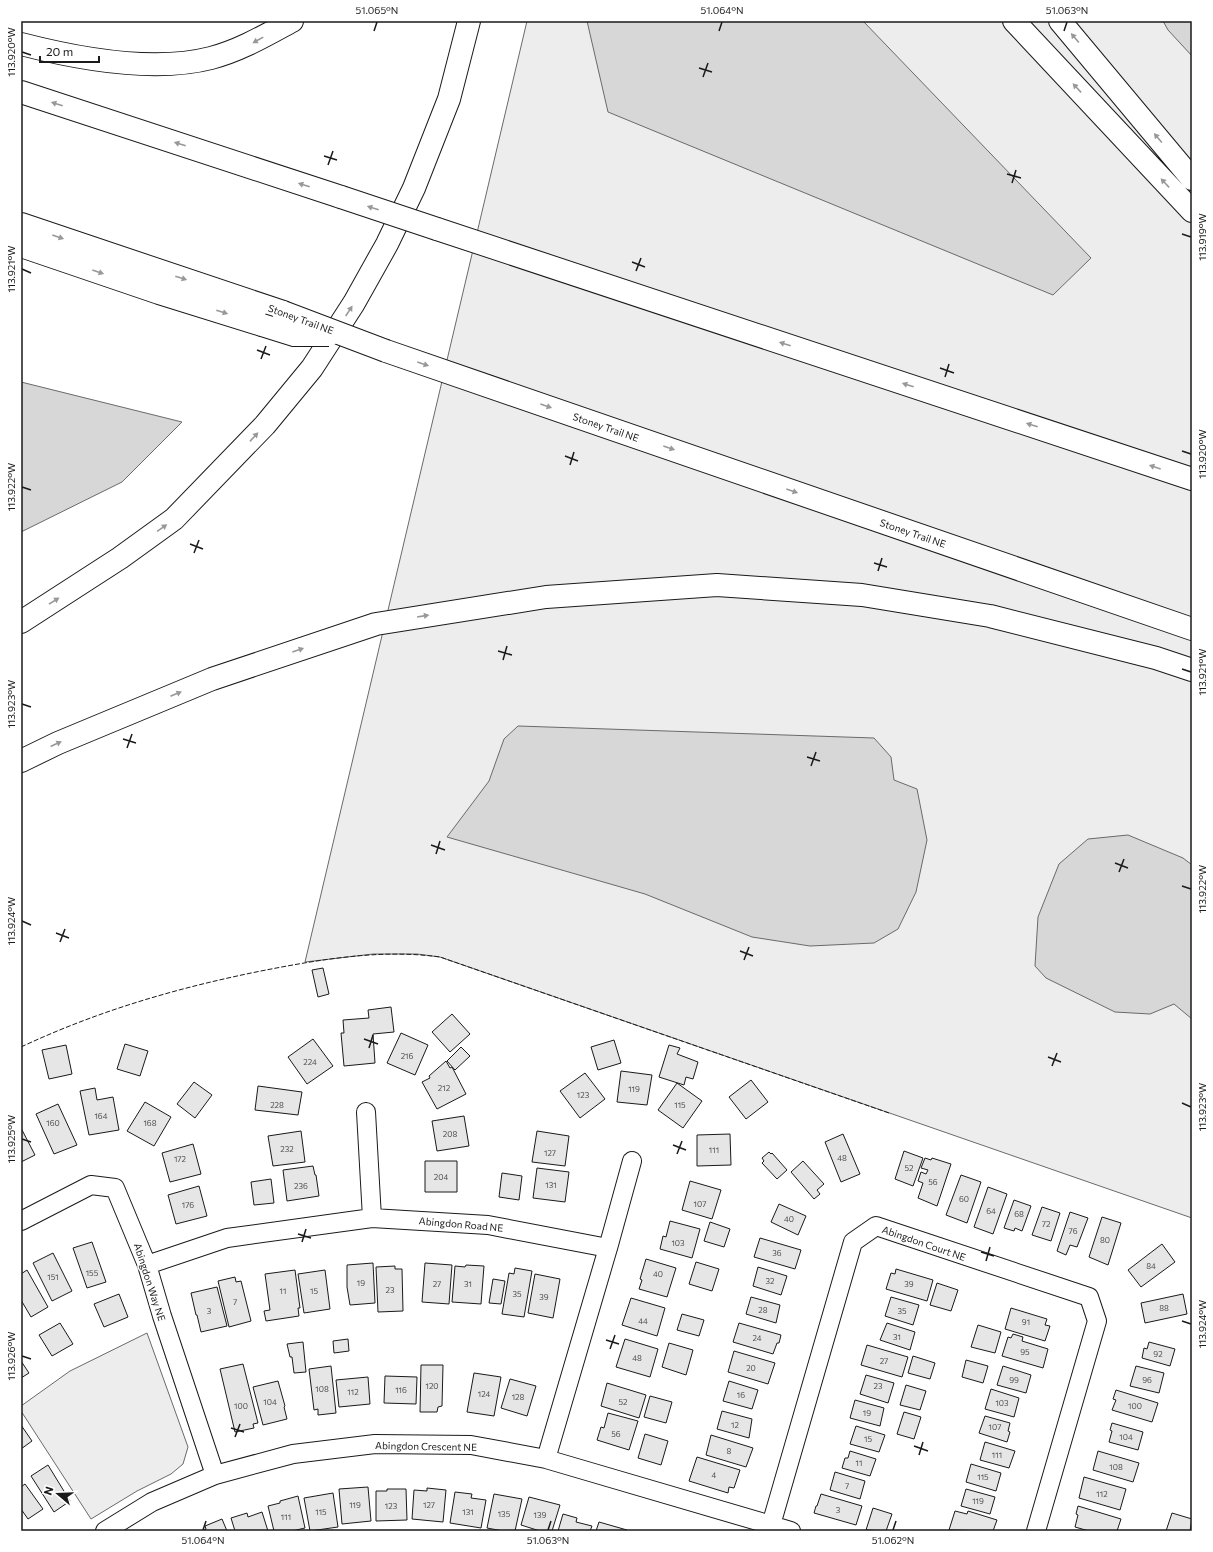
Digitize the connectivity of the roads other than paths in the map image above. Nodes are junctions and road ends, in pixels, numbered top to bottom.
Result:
1 (292, 21) edge
2 (469, 21) edge
3 (1014, 21) edge
4 (1060, 21) edge
5 (21, 44) edge
6 (21, 92) edge
7 (1192, 179) edge
8 (1192, 211) edge
9 (21, 224) edge
10 (21, 246) edge
11 (343, 335) junction
12 (1192, 479) edge
13 (21, 622) edge
14 (1192, 629) edge
15 (1192, 670) edge
16 (21, 761) edge
17 (366, 1112) dead end
18 (632, 1161) dead end
19 (372, 1218) junction
20 (21, 1221) edge
21 (608, 1248) junction
22 (147, 1265) junction
23 (546, 1459) junction
24 (215, 1475) junction
25 (770, 1528) edge
26 (105, 1531) edge
27 (791, 1531) edge
28 (1036, 1531) edge

1 -> 5 highway
13 -> 2 highway
8 -> 3 highway
7 -> 4 highway
12 -> 6 highway, bridge
9 -> 11 highway, Stoney Trail NE, bridge
10 -> 11 highway, bridge
11 -> 14 highway, Stoney Trail NE, bridge
16 -> 15 highway
17 - 19 street
18 - 21 street
19 - 21 street, Abingdon Road NE
19 - 22 street, Abingdon Road NE
20 - 22 street, Abingdon Way NE
21 - 23 street
22 - 24 street, Abingdon Way NE
23 - 24 street, Abingdon Crescent NE
23 - 25 street, Abingdon Crescent NE
24 - 26 street, Abingdon Crescent NE
25 - 27 street
25 - 28 street, Abingdon Court NE

